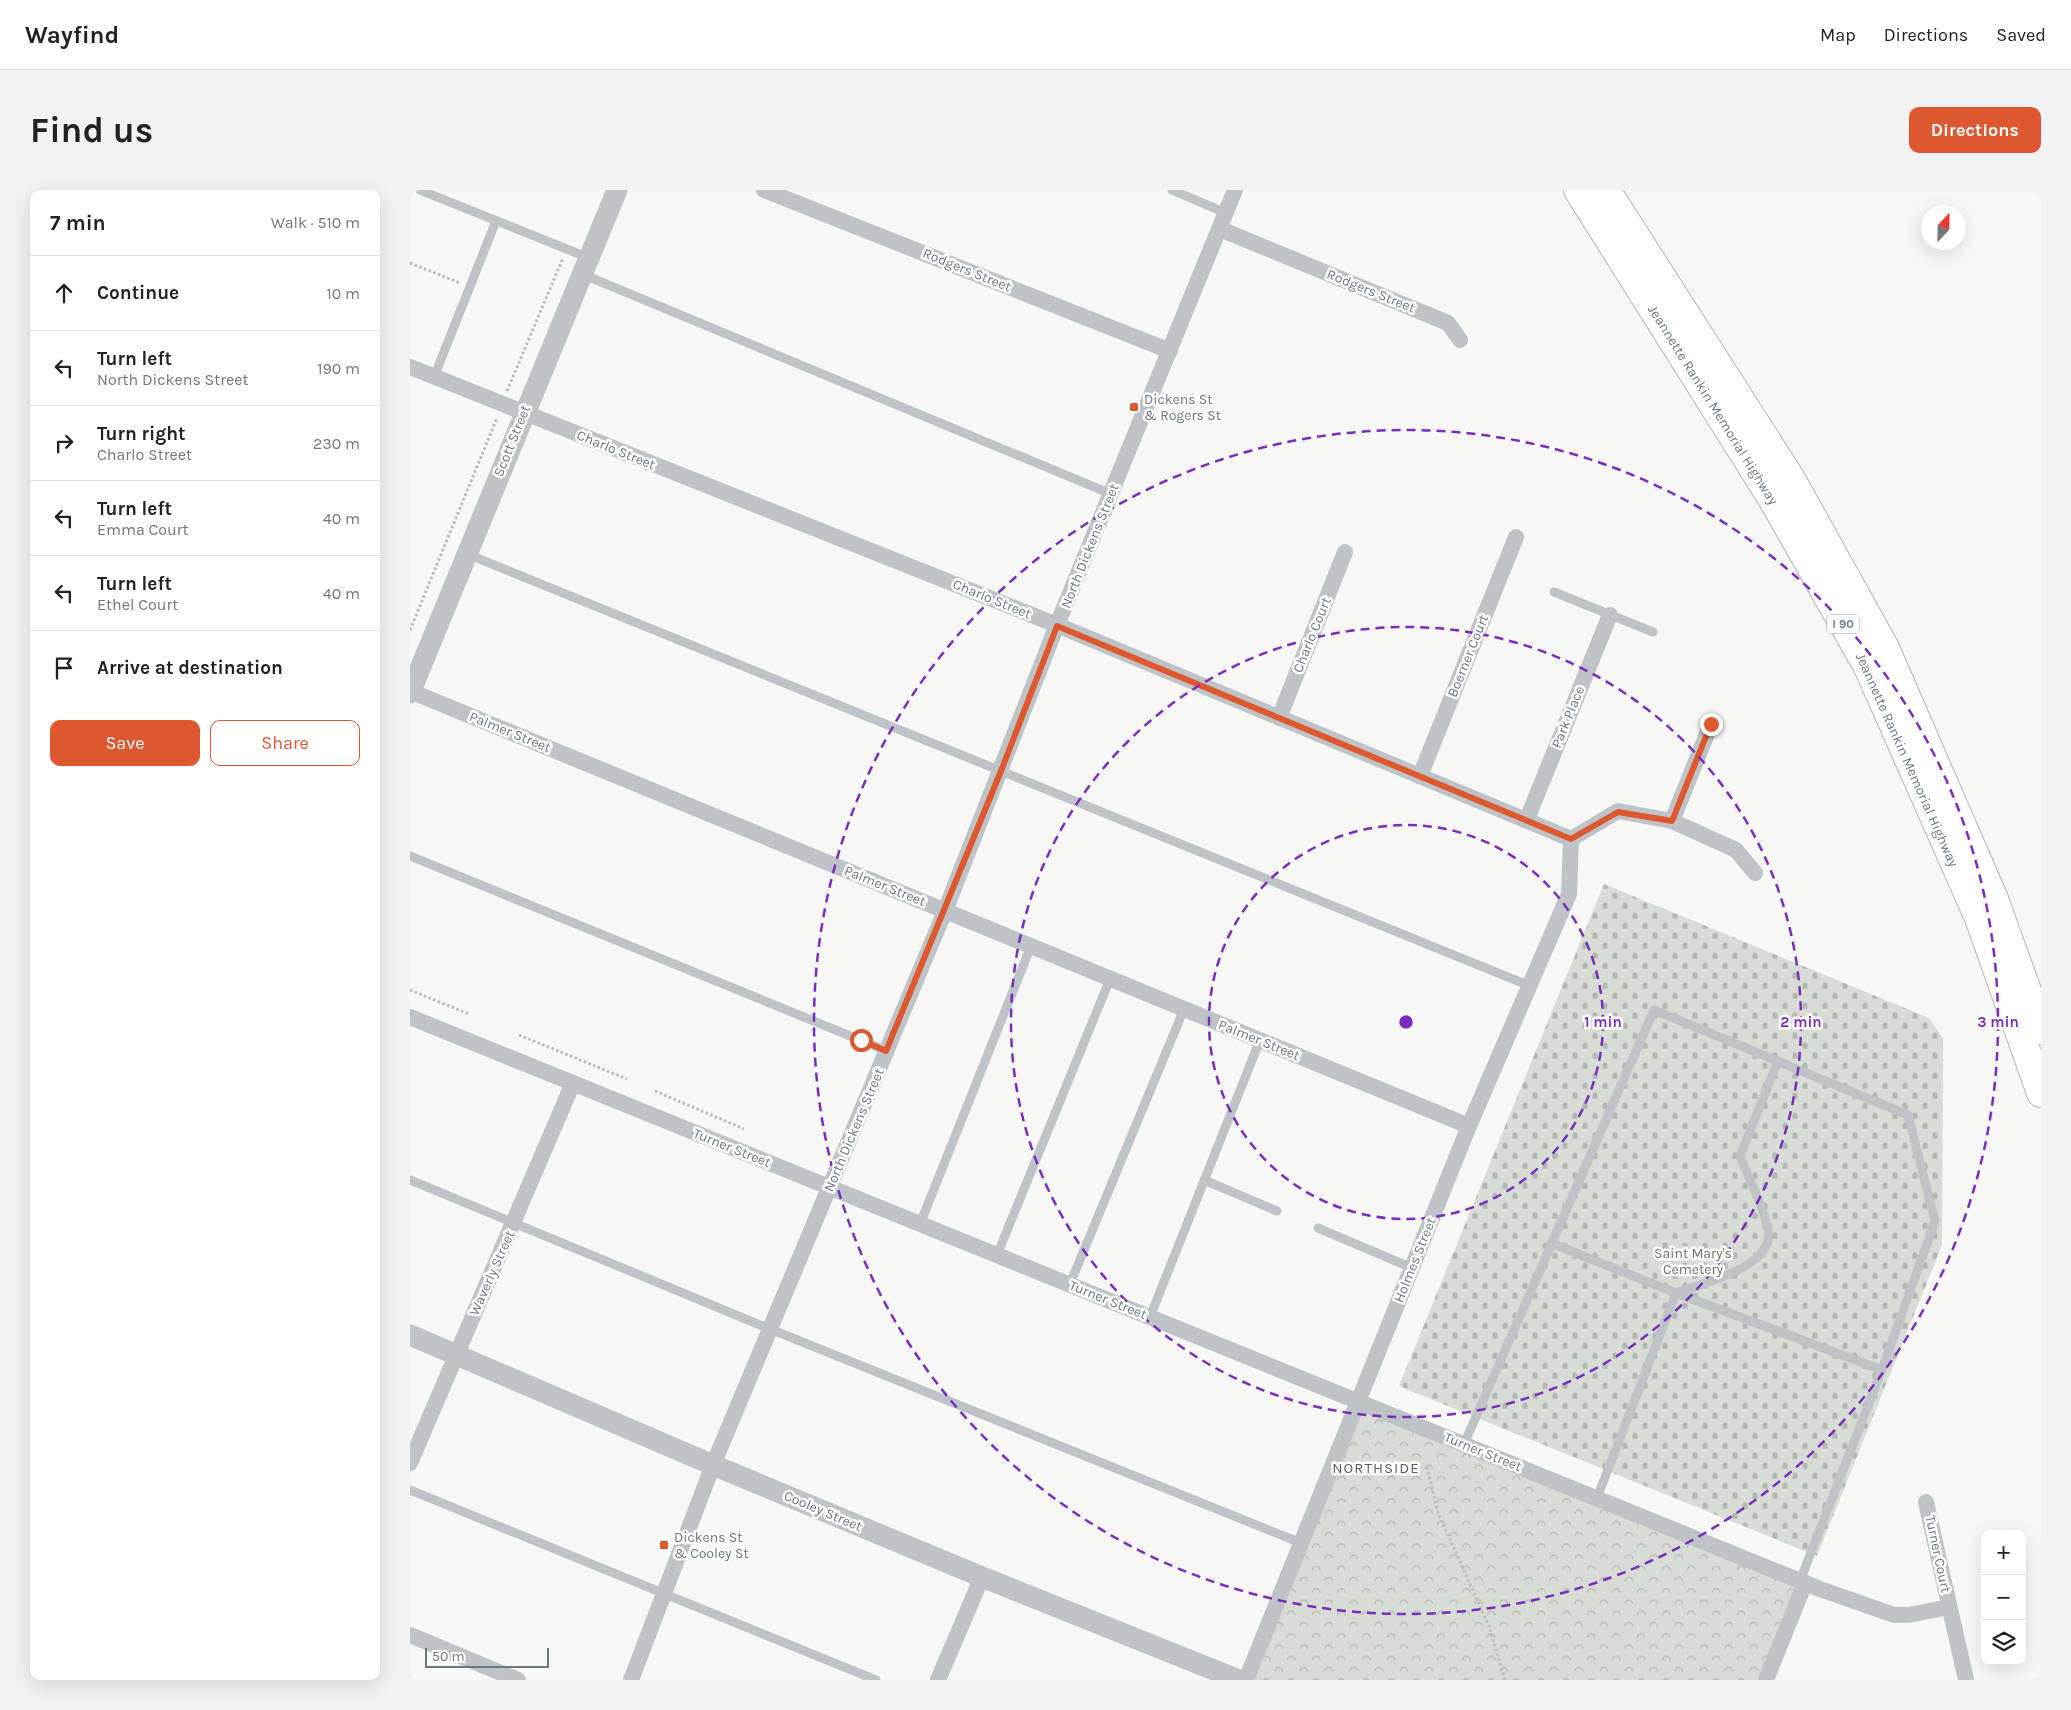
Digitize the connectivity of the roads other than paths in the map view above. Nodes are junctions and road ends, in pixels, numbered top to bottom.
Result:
1 (420, 190) edge
2 (617, 190) edge
3 (764, 190) edge
4 (1172, 190) edge
5 (1236, 190) edge
6 (1578, 190) edge
7 (1606, 190) edge
8 (1226, 212) junction
9 (496, 221) junction
10 (1220, 229) junction
11 (585, 266) junction
12 (1460, 340) dead end
13 (1170, 351) junction
14 (410, 367) edge
15 (434, 377) junction
16 (524, 413) junction
17 (1111, 494) junction
18 (1516, 537) dead end
19 (1345, 552) dead end
20 (466, 554) junction
21 (1554, 592) dead end
22 (1610, 615) junction
23 (1057, 626) junction
24 (1653, 632) dead end
25 (410, 692) edge
26 (1279, 718) junction
27 (1711, 724) dead end
28 (1001, 771) junction
29 (1420, 776) junction
30 (1527, 820) junction
31 (1672, 821) junction
32 (1571, 839) junction
33 (410, 856) edge
34 (1755, 873) dead end
35 (945, 911) junction
36 (1031, 946) junction
37 (1110, 979) junction
38 (1530, 986) junction
39 (1184, 1009) junction
40 (410, 1017) edge
41 (2041, 1030) edge
42 (1260, 1040) junction
43 (886, 1051) junction
44 (1778, 1061) junction
45 (573, 1083) junction
46 (2041, 1093) edge
47 (1470, 1126) junction
48 (410, 1180) edge
49 (1204, 1180) junction
50 (830, 1188) junction
51 (1277, 1211) dead end
52 (514, 1224) junction
53 (920, 1224) junction
54 (1318, 1228) dead end
55 (1552, 1243) junction
56 (997, 1255) junction
57 (1412, 1268) junction
58 (1070, 1284) junction
59 (1676, 1293) junction
60 (1150, 1317) junction
61 (770, 1329) junction
62 (410, 1335) edge
63 (457, 1354) junction
64 (1882, 1370) junction
65 (1358, 1401) junction
66 (1464, 1444) junction
67 (410, 1463) edge
68 (713, 1465) junction
69 (410, 1490) edge
70 (1597, 1498) junction
71 (1926, 1502) dead end
72 (1301, 1543) junction
73 (982, 1577) junction
74 (1802, 1582) junction
75 (664, 1594) junction
76 (1950, 1607) junction
77 (410, 1635) edge
78 (518, 1680) edge
79 (631, 1680) edge
80 (876, 1680) edge
81 (938, 1680) edge
82 (1239, 1680) edge
83 (1246, 1680) edge
84 (1766, 1680) edge
85 (1966, 1680) edge

1 - 9 lane
2 - 11 street, Scott Street
3 - 13 street, Rodgers Street
4 - 8 lane
5 - 8 street, North Dickens Street
6 - 46 highway, Jeannette Rankin Memorial Highway / I 90
7 - 41 highway, Jeannette Rankin Memorial Highway / I 90
8 - 10 street, North Dickens Street
9 - 11 lane
9 - 15 lane
10 - 12 street, Rodgers Street
10 - 13 street, North Dickens Street
11 - 16 street, Scott Street
11 - 17 lane
13 - 17 street, North Dickens Street
14 - 15 street, Charlo Street
15 - 16 street, Charlo Street
16 - 20 street, Scott Street
16 - 23 street, Charlo Street
17 - 23 street, North Dickens Street
18 - 29 street, Boerner Court
19 - 26 street, Charlo Court
20 - 25 street, Scott Street
20 - 28 lane
21 - 22 lane
22 - 24 lane
22 - 30 street, Park Place
23 - 26 street, Charlo Street
23 - 28 street, North Dickens Street
25 - 35 street, Palmer Street
26 - 29 street, Charlo Street
27 - 31 street
28 - 35 street, North Dickens Street
28 - 38 lane
29 - 30 street, Charlo Street
30 - 32 street, Charlo Street
31 - 32 street
31 - 34 street
32 - 38 street, Holmes Street
33 - 43 lane
35 - 36 street, Palmer Street
35 - 43 street, North Dickens Street
36 - 37 street, Palmer Street
36 - 53 lane
37 - 39 street, Palmer Street
37 - 56 lane
38 - 47 street, Holmes Street
39 - 42 street, Palmer Street
39 - 58 lane
40 - 45 street, Turner Street
42 - 47 street, Palmer Street
42 - 49 lane
43 - 50 street, North Dickens Street
44 - 55 lane
44 - 59 lane
44 - 64 lane
45 - 50 street, Turner Street
45 - 52 street, Waverly Street
47 - 57 street, Holmes Street
48 - 52 lane
49 - 51 lane
49 - 60 lane
50 - 53 street, Turner Street
50 - 61 street, North Dickens Street
52 - 61 lane
52 - 63 street, Waverly Street
53 - 56 street, Turner Street
54 - 57 lane
55 - 59 lane
55 - 66 lane
56 - 58 street, Turner Street
57 - 65 street, Holmes Street
58 - 60 street, Turner Street
59 - 64 lane
59 - 70 lane
60 - 65 street, Turner Street
61 - 68 street, North Dickens Street
61 - 72 lane
62 - 63 street, Cooley Street
63 - 67 street, Waverly Street
63 - 68 street, Cooley Street
64 - 74 lane
65 - 66 street, Turner Street
65 - 72 street, Holmes Street
66 - 70 street, Turner Street
68 - 73 street, Cooley Street
68 - 75 street, North Dickens Street
69 - 75 lane
70 - 74 street, Turner Street
71 - 76 street, Turner Court
72 - 83 street, Holmes Street
73 - 81 street
73 - 82 street, Cooley Street
74 - 76 street, Turner Court
74 - 84 street
75 - 79 street, North Dickens Street
75 - 80 lane
76 - 85 street, Turner Court
77 - 78 street

